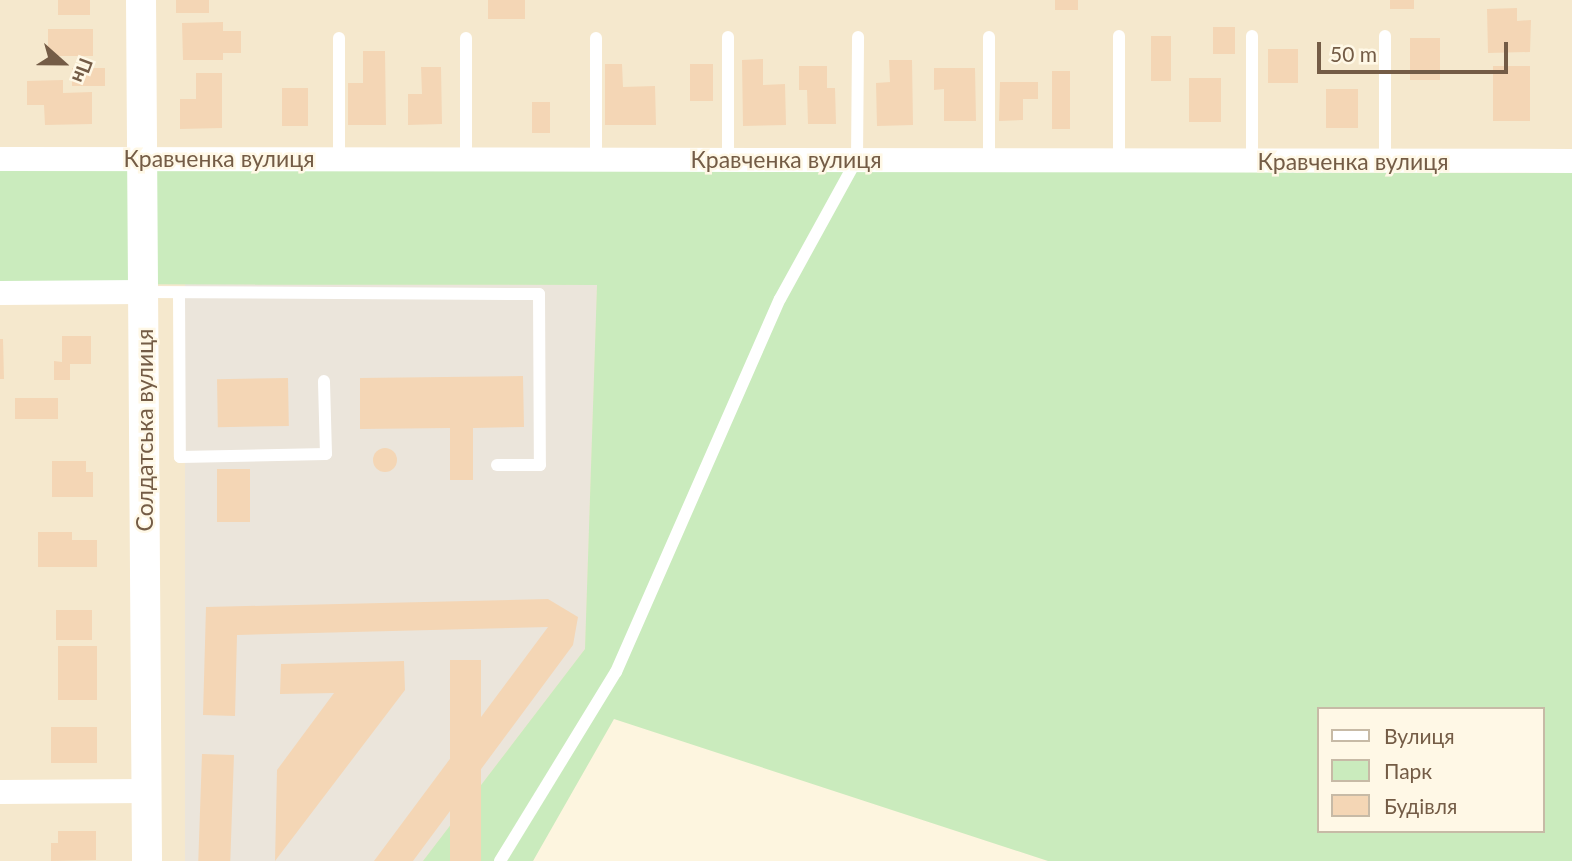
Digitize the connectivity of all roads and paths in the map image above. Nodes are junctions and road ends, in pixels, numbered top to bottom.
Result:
1 (141, 0) edge
2 (1119, 36) dead end
3 (1252, 36) dead end
4 (1385, 36) dead end
5 (728, 37) dead end
6 (858, 37) dead end
7 (989, 37) dead end
8 (339, 38) dead end
9 (466, 38) dead end
10 (596, 38) dead end
11 (142, 157) junction
12 (339, 158) junction
13 (466, 158) junction
14 (0, 159) edge
15 (596, 159) junction
16 (728, 159) junction
17 (857, 159) junction
18 (989, 160) junction
19 (1119, 160) junction
20 (1252, 160) junction
21 (1385, 161) junction
22 (1572, 161) edge
23 (143, 292) junction
24 (0, 293) edge
25 (179, 293) junction
26 (324, 381) dead end
27 (497, 465) dead end
28 (147, 791) junction
29 (0, 792) edge
30 (147, 861) edge
31 (500, 861) edge

1 - 11 street, Солдатська вулиця
2 - 19 lane
3 - 20 lane
4 - 21 lane
5 - 16 lane
6 - 17 lane
7 - 18 lane
8 - 12 lane
9 - 13 lane
10 - 15 lane
11 - 12 street, Кравченка вулиця
11 - 14 street, Кравченка вулиця
11 - 23 street, Солдатська вулиця
12 - 13 street, Кравченка вулиця
13 - 15 street, Кравченка вулиця
15 - 16 street, Кравченка вулиця
16 - 17 street, Кравченка вулиця
17 - 18 street, Кравченка вулиця
17 - 31 lane
18 - 19 street, Кравченка вулиця
19 - 20 street, Кравченка вулиця
20 - 21 street, Кравченка вулиця
21 - 22 street, Кравченка вулиця
23 - 24 street
23 - 25 lane
23 - 28 street, Солдатська вулиця
25 - 26 lane
25 - 27 lane
28 - 29 street
28 - 30 street, Солдатська вулиця

